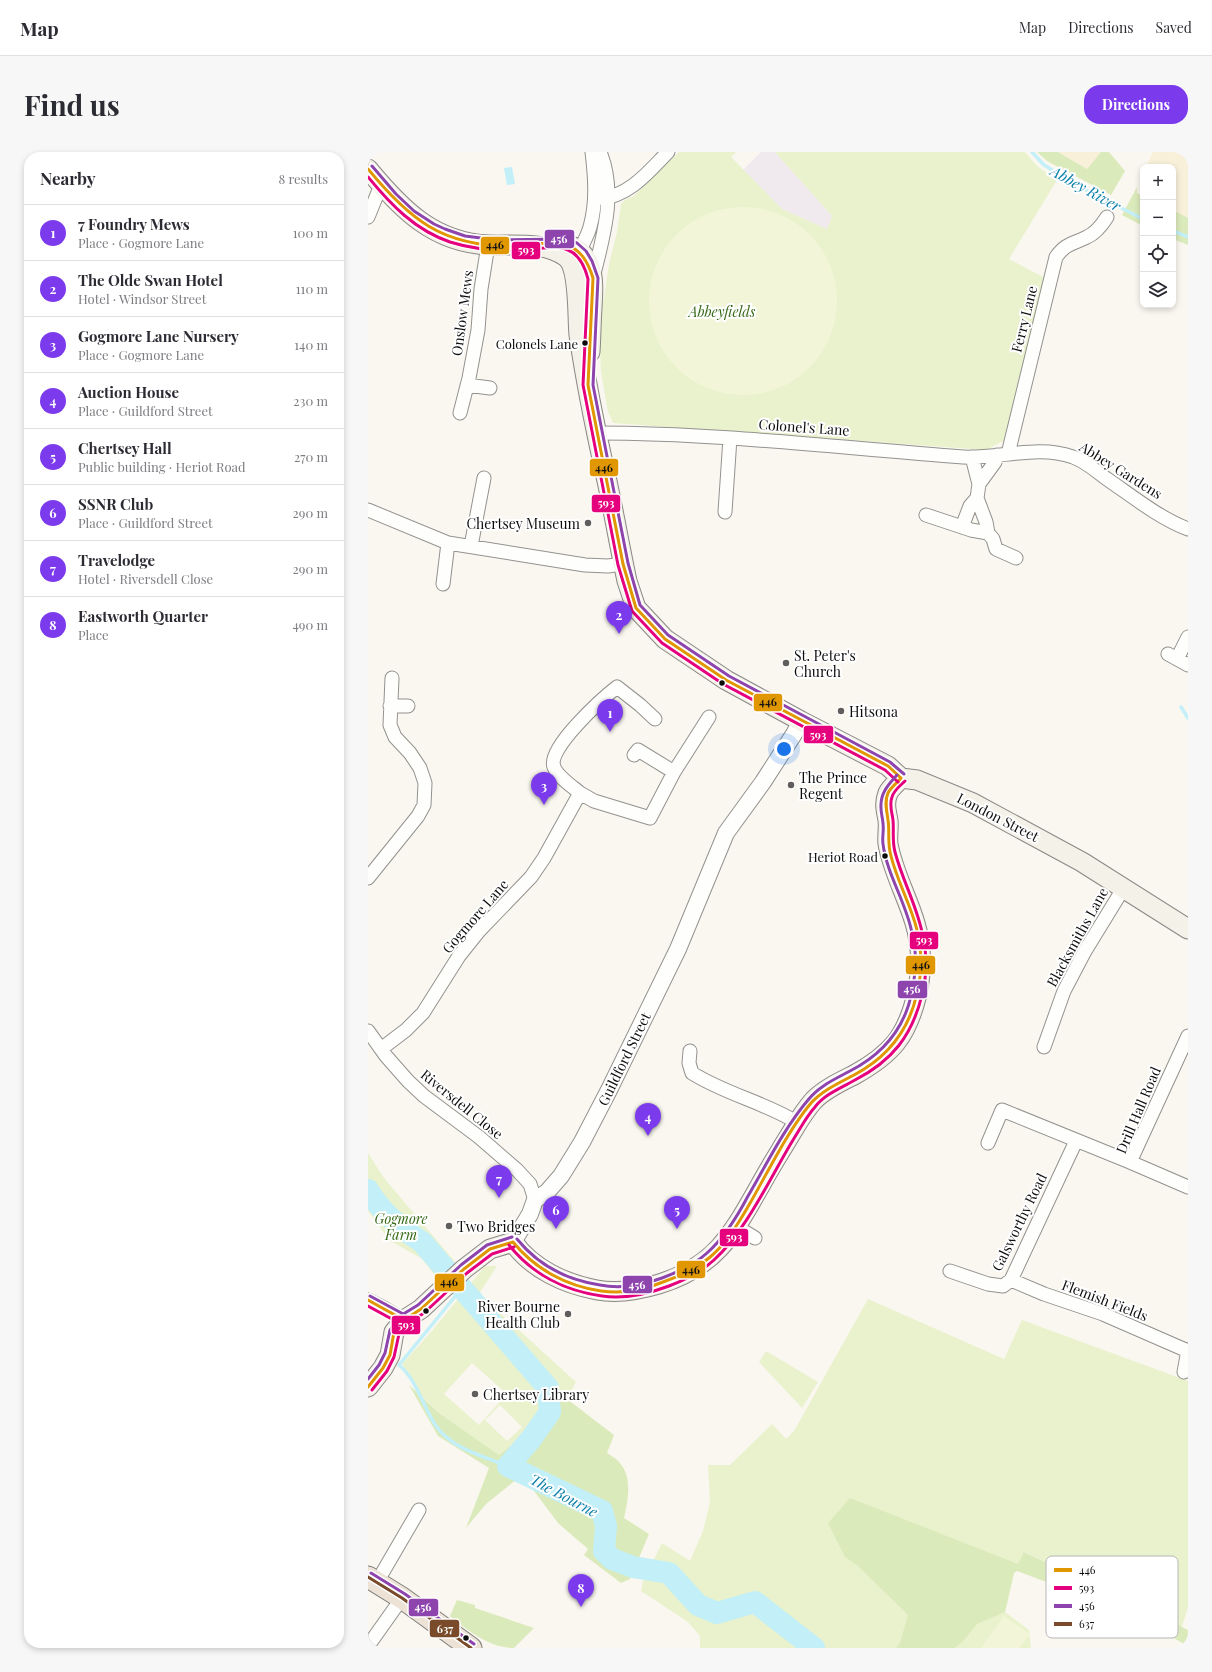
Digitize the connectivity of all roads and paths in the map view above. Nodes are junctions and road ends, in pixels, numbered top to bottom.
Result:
1 (592, 152) edge
2 (600, 152) edge
3 (668, 152) edge
4 (368, 169) edge
5 (381, 185) junction
6 (608, 197) junction
7 (595, 198) junction
8 (368, 217) edge
9 (1107, 217) dead end
10 (488, 245) junction
11 (530, 245) junction
12 (579, 251) junction
13 (574, 270) junction
14 (593, 278) junction
15 (467, 385) junction
16 (588, 385) junction
17 (490, 388) dead end
18 (460, 413) dead end
19 (597, 433) junction
20 (730, 438) junction
21 (1003, 454) junction
22 (972, 457) junction
23 (484, 478) dead end
24 (979, 484) junction
25 (977, 498) junction
26 (368, 510) edge
27 (725, 512) dead end
28 (926, 514) dead end
29 (962, 527) junction
30 (1188, 529) edge
31 (988, 533) junction
32 (448, 543) junction
33 (471, 546) junction
34 (1016, 558) dead end
35 (623, 564) junction
36 (443, 584) dead end
37 (1188, 637) edge
38 (1178, 660) edge
39 (392, 678) dead end
40 (390, 706) junction
41 (408, 706) dead end
42 (709, 717) dead end
43 (655, 719) dead end
44 (801, 721) junction
45 (634, 755) dead end
46 (674, 772) junction
47 (901, 778) junction
48 (580, 793) junction
49 (368, 878) edge
50 (1123, 889) junction
51 (1188, 929) edge
52 (368, 1030) edge
53 (1188, 1036) edge
54 (1044, 1047) dead end
55 (381, 1049) junction
56 (690, 1051) dead end
57 (798, 1123) junction
58 (1076, 1141) junction
59 (988, 1143) dead end
60 (1130, 1162) junction
61 (1188, 1187) edge
62 (535, 1200) junction
63 (737, 1227) junction
64 (755, 1238) dead end
65 (513, 1242) junction
66 (950, 1271) dead end
67 (1011, 1280) junction
68 (368, 1300) edge
69 (404, 1320) junction
70 (1188, 1351) edge
71 (1184, 1372) dead end
72 (368, 1387) edge
73 (419, 1510) dead end
74 (372, 1579) edge
75 (402, 1598) junction
76 (368, 1646) edge
77 (471, 1648) edge

1 - 7 street
2 - 6 street
3 - 6 street
4 - 5 main road
5 - 8 street
5 - 10 main road
6 - 7 street
6 - 14 street
7 - 12 street
9 - 21 street, Ferry Lane
10 - 11 main road
10 - 15 street, Onslow Mews
11 - 12 main road
11 - 13 main road
12 - 13 street
12 - 14 main road
13 - 16 main road
14 - 16 main road
15 - 17 street
15 - 18 street, Onslow Mews
16 - 19 main road
19 - 20 street, Colonel's Lane
19 - 35 main road
20 - 22 street, Colonel's Lane
20 - 27 street
21 - 22 street, Colonel's Lane
21 - 24 street, Ferry Lane
21 - 30 street, Abbey Gardens
22 - 24 street
23 - 33 street
24 - 25 street
25 - 29 street
25 - 31 street
26 - 32 street
28 - 29 street
29 - 31 street
31 - 34 street
32 - 33 street
32 - 36 street
33 - 35 street
35 - 44 main road
37 - 38 street
39 - 40 street
40 - 41 street
40 - 49 street
42 - 46 street
43 - 48 street
44 - 47 main road
44 - 62 street, Guildford Street
45 - 46 street
46 - 48 street
47 - 50 main road, London Street
47 - 57 main road
48 - 55 street, Gogmore Lane
50 - 51 main road, London Street
50 - 54 street, Blacksmiths Lane
52 - 55 street, Riversdell Close
53 - 60 street, Drill Hall Road
55 - 62 street, Riversdell Close
56 - 57 street
57 - 63 main road
58 - 59 street
58 - 60 street
58 - 67 street, Galsworthy Road
60 - 61 street, Drill Hall Road
62 - 65 street, Guildford Street
63 - 64 street
63 - 65 main road
65 - 69 main road
66 - 67 street, Galsworthy Road
67 - 70 street, Flemish Fields
68 - 69 street
69 - 72 main road
70 - 71 street, Flemish Fields
73 - 74 street
74 - 75 main road
75 - 76 street
75 - 77 main road

